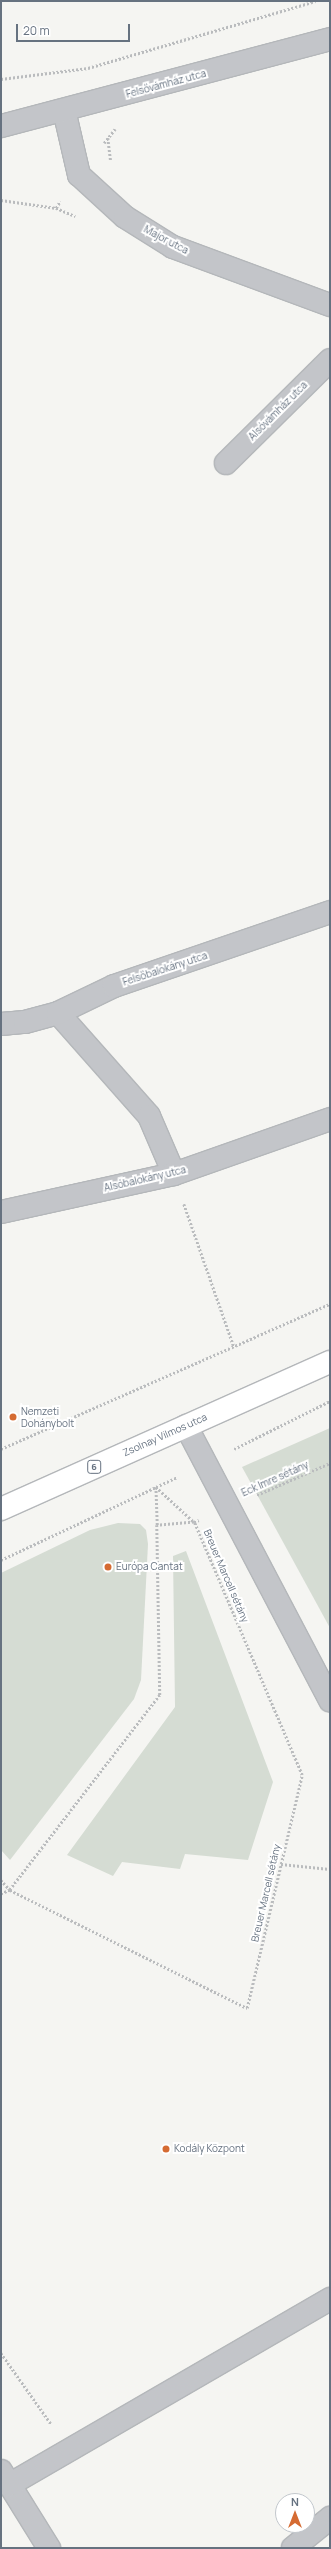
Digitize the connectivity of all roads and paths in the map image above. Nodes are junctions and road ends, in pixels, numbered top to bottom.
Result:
1 (315, 1) edge
2 (330, 39) edge
3 (1, 79) edge
4 (64, 110) junction
5 (1, 126) edge
6 (117, 126) dead end
7 (79, 175) junction
8 (1, 200) edge
9 (330, 305) edge
10 (330, 360) edge
11 (226, 463) dead end
12 (330, 912) edge
13 (58, 1013) junction
14 (1, 1024) edge
15 (330, 1119) edge
16 (174, 1174) junction
17 (1, 1212) edge
18 (330, 1304) edge
19 (234, 1347) junction
20 (330, 1362) edge
21 (330, 1401) edge
22 (186, 1426) junction
23 (1, 1449) edge
24 (205, 1463) junction
25 (330, 1464) edge
26 (156, 1486) junction
27 (1, 1509) edge
28 (227, 1509) junction
29 (194, 1522) junction
30 (157, 1525) junction
31 (1, 1560) edge
32 (330, 1700) edge
33 (281, 1864) junction
34 (330, 1869) edge
35 (1, 1880) edge
36 (10, 1890) junction
37 (1, 1894) edge
38 (330, 2300) edge
39 (1, 2353) edge
40 (50, 2424) dead end
41 (5, 2478) edge
42 (330, 2518) edge
43 (49, 2548) edge
44 (293, 2548) edge

1 - 3 path
2 - 4 street, Felsővámház utca
4 - 5 street, Felsővámház utca
4 - 7 street
6 - 7 path
7 - 8 path
7 - 9 street, Major utca
10 - 11 street, Alsóvámház utca
12 - 13 street, Felsőbalokány utca
13 - 14 street, Felsőbalokány utca
13 - 16 street
15 - 16 street, Alsóbalokány utca
16 - 17 street, Alsóbalokány utca
16 - 19 path
18 - 19 path
19 - 23 path
20 - 22 main road, Zsolnay Vilmos utca / 6
21 - 24 path
22 - 24 street
22 - 27 main road, Zsolnay Vilmos utca / 6
24 - 26 path
24 - 28 street
25 - 28 path, Eck Imre sétány
26 - 29 path
26 - 30 path
26 - 31 path
28 - 29 path, Eck Imre sétány
28 - 32 street
29 - 30 path, Breuer Marcell sétány
29 - 33 path, Breuer Marcell sétány
30 - 36 path
33 - 34 path
33 - 36 path, Breuer Marcell sétány
35 - 36 path
36 - 37 path
38 - 41 street
39 - 40 path
41 - 43 street
42 - 44 street

